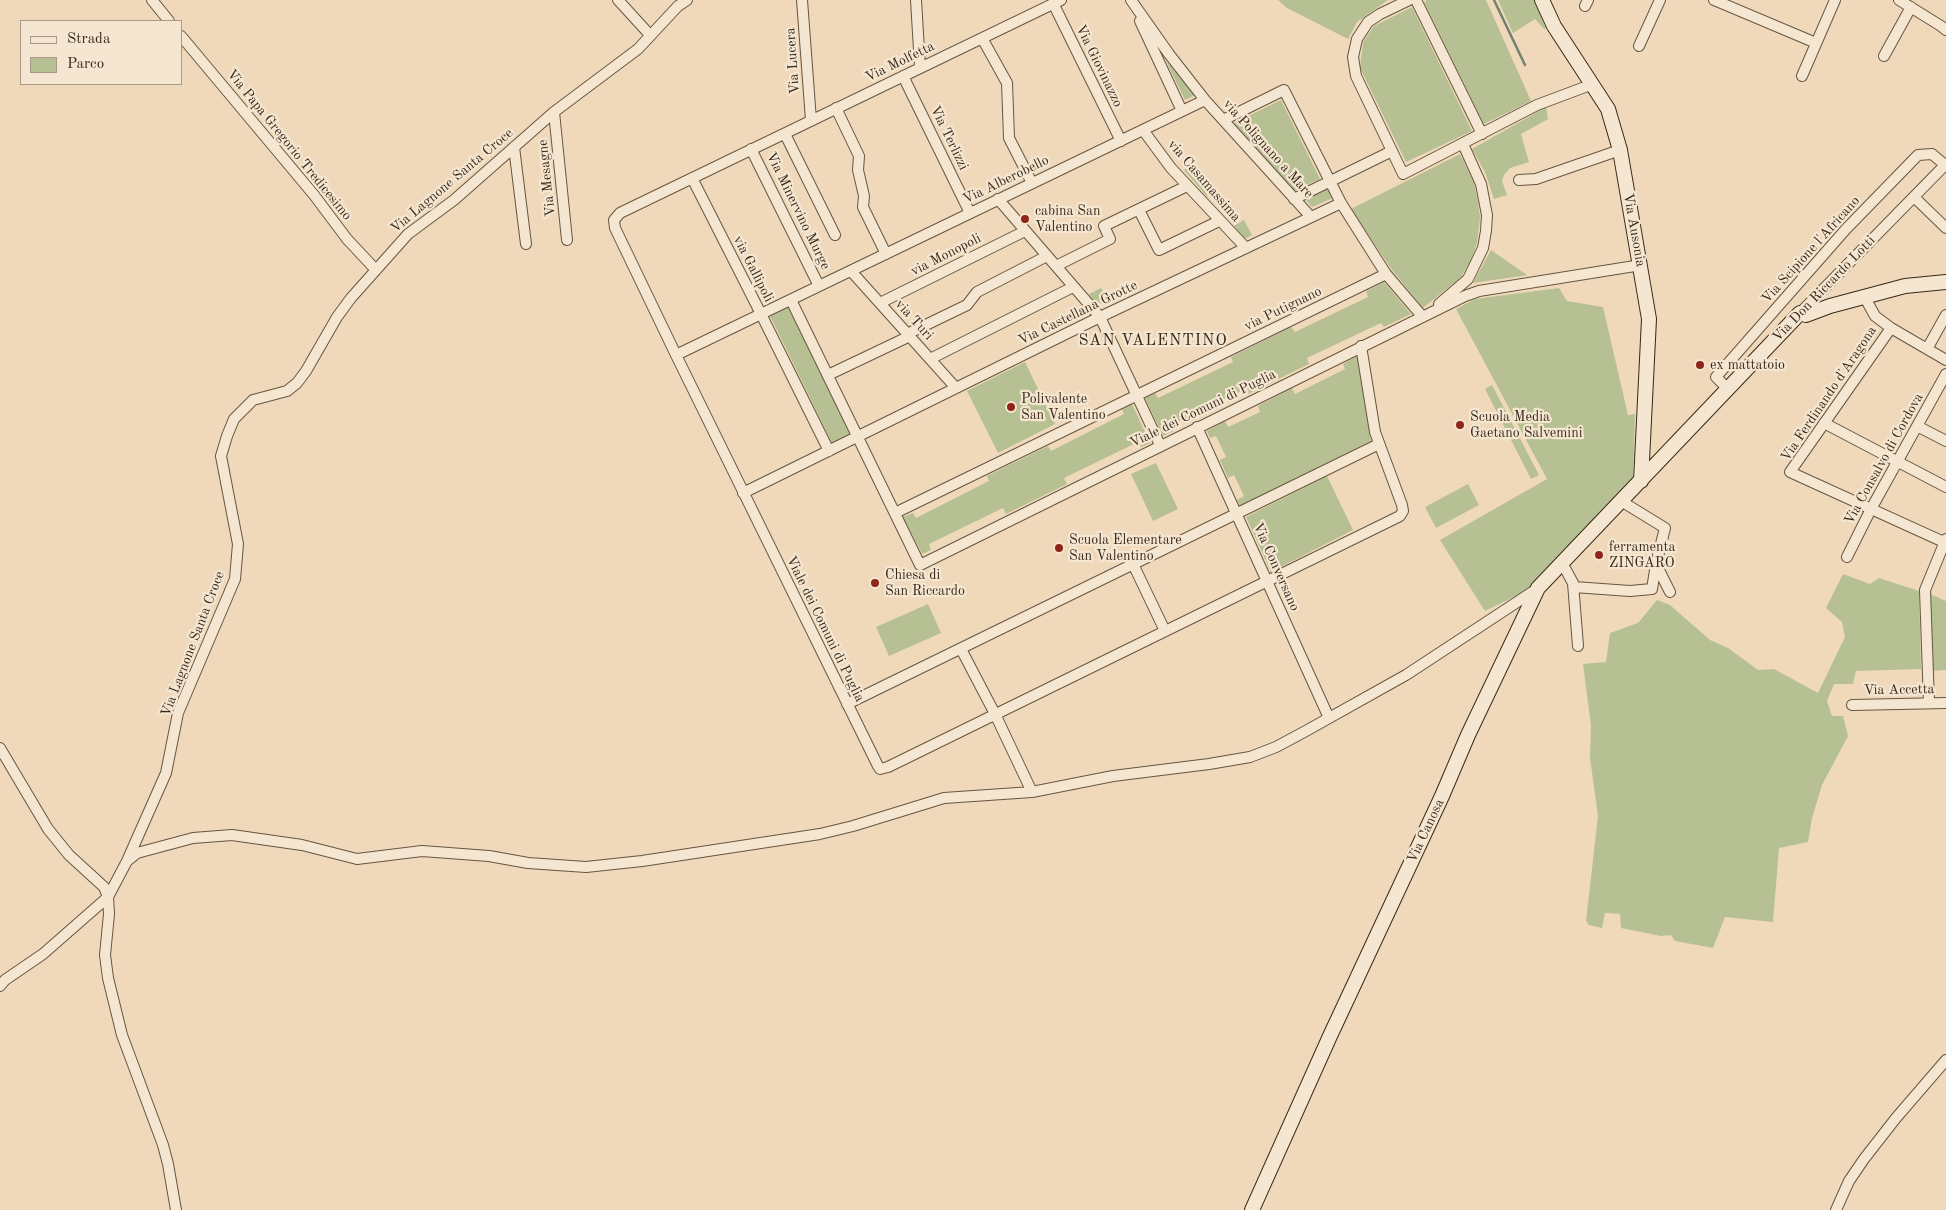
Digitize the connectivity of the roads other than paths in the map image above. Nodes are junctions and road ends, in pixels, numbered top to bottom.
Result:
1 (152, 0) edge
2 (618, 0) edge
3 (687, 0) edge
4 (802, 0) edge
5 (916, 0) edge
6 (1131, 0) edge
7 (1409, 0) edge
8 (1416, 0) edge
9 (1542, 0) edge
10 (1660, 0) edge
11 (1714, 0) edge
12 (1744, 0) edge
13 (1835, 0) edge
14 (1899, 0) edge
15 (1057, 2) edge
16 (677, 3) edge
17 (1911, 7) junction
18 (1739, 10) junction
19 (168, 20) edge
20 (1944, 25) edge
21 (650, 35) junction
22 (182, 37) edge
23 (982, 38) junction
24 (1816, 43) junction
25 (1639, 46) dead end
26 (1884, 56) dead end
27 (920, 68) junction
28 (902, 76) junction
29 (1802, 76) dead end
30 (1593, 84) junction
31 (1205, 100) junction
32 (836, 108) junction
33 (1182, 111) junction
34 (554, 112) junction
35 (811, 120) junction
36 (1223, 120) junction
37 (1143, 130) junction
38 (785, 134) junction
39 (1482, 134) junction
40 (1121, 140) junction
41 (1463, 144) junction
42 (514, 147) junction
43 (752, 149) junction
44 (1620, 150) junction
45 (1392, 151) junction
46 (1945, 164) edge
47 (692, 178) junction
48 (1519, 180) dead end
49 (1329, 182) junction
50 (1032, 183) junction
51 (1187, 186) junction
52 (1914, 197) junction
53 (1294, 199) junction
54 (998, 200) junction
55 (1341, 203) junction
56 (1139, 210) junction
57 (970, 213) junction
58 (1311, 217) junction
59 (1219, 221) junction
60 (1946, 228) edge
61 (1025, 230) junction
62 (835, 235) dead end
63 (567, 240) dead end
64 (526, 244) dead end
65 (1246, 248) junction
66 (886, 254) junction
67 (1047, 256) junction
68 (1641, 264) junction
69 (1056, 266) junction
70 (376, 270) junction
71 (851, 271) junction
72 (1386, 274) junction
73 (1946, 282) edge
74 (819, 286) junction
75 (1073, 287) junction
76 (1946, 290) edge
77 (1870, 295) junction
78 (791, 300) junction
79 (880, 303) junction
80 (1800, 313) junction
81 (761, 314) junction
82 (1422, 316) junction
83 (1946, 316) edge
84 (1100, 317) junction
85 (1891, 328) junction
86 (909, 335) junction
87 (1361, 346) junction
88 (1927, 349) junction
89 (676, 355) junction
90 (930, 359) junction
91 (1946, 360) edge
92 (1946, 374) edge
93 (828, 375) junction
94 (956, 388) junction
95 (1728, 388) junction
96 (1136, 395) junction
97 (1824, 423) junction
98 (1917, 426) junction
99 (1197, 428) junction
100 (859, 436) junction
101 (1946, 441) edge
102 (1379, 444) junction
103 (1160, 445) junction
104 (830, 451) junction
105 (1897, 462) junction
106 (1641, 480) junction
107 (1946, 486) edge
108 (743, 493) junction
109 (1621, 500) junction
110 (1871, 509) junction
111 (895, 513) junction
112 (1236, 513) junction
113 (1945, 542) edge
114 (1847, 557) dead end
115 (1562, 563) junction
116 (1133, 564) junction
117 (1656, 564) junction
118 (1267, 582) junction
119 (1538, 588) junction
120 (1574, 588) junction
121 (1670, 592) dead end
122 (1165, 631) junction
123 (1578, 646) dead end
124 (961, 649) junction
125 (1929, 703) junction
126 (1946, 703) edge
127 (847, 704) junction
128 (1852, 705) dead end
129 (996, 714) junction
130 (1330, 718) junction
131 (0, 748) edge
132 (1032, 792) junction
133 (127, 861) junction
134 (108, 897) junction
135 (0, 986) edge
136 (1946, 1060) edge
137 (176, 1210) edge
138 (1252, 1210) edge
139 (1836, 1210) edge

1 - 19 street
2 - 21 street
3 - 16 street, Via Lagnone Santa Croce
4 - 35 street, Via Lucera
5 - 27 street
6 - 31 street, via Polignano a Mare
6 - 33 street
7 - 45 street
8 - 39 street
9 - 30 main road, Via Ausonia
10 - 25 street
11 - 18 street
12 - 18 street
13 - 24 street
14 - 17 street
15 - 23 street, Via Molfetta
15 - 40 street, Via Giovinazzo
16 - 21 street, Via Lagnone Santa Croce
17 - 20 street
17 - 26 street
18 - 24 street
21 - 34 street, Via Lagnone Santa Croce
22 - 70 street, Via Papa Gregorio Tredicesimo
23 - 27 street, Via Molfetta
23 - 50 street
24 - 29 street
27 - 28 street, Via Molfetta
28 - 32 street, Via Molfetta
28 - 57 street, Via Terlizzi
30 - 39 street
30 - 44 main road, Via Ausonia
31 - 33 street, Via Alberobello
31 - 36 street, via Polignano a Mare
32 - 35 street, Via Molfetta
32 - 66 street
33 - 37 street, Via Alberobello
34 - 42 street, Via Lagnone Santa Croce
34 - 63 street, Via Mesagne
35 - 38 street, Via Molfetta
36 - 49 street
36 - 53 street, via Polignano a Mare
37 - 40 street, Via Alberobello
37 - 51 street, via Casamassima
38 - 43 street, Via Molfetta
38 - 62 street, Via Minervino Murge
39 - 41 street
40 - 50 street, Via Alberobello
41 - 45 street
41 - 82 street
42 - 64 street
42 - 70 street, Via Lagnone Santa Croce
43 - 47 street
43 - 74 street, Via Minervino Murge
44 - 48 street
44 - 68 main road, Via Ausonia
45 - 49 street
46 - 52 street, Via Don Riccardo Lotti
46 - 95 street, Via Scipione l'Africano
47 - 81 street, via Gallipoli
47 - 89 street, Viale dei Comuni di Puglia
49 - 53 street
49 - 55 street
50 - 54 street, Via Alberobello
51 - 56 street
51 - 59 street, via Casamassima
52 - 60 street
52 - 80 street, Via Don Riccardo Lotti
53 - 58 street, via Polignano a Mare
54 - 57 street, Via Alberobello
54 - 61 street
55 - 58 street, Via Castellana Grotte
55 - 72 street
56 - 59 street
56 - 69 street
57 - 66 street, Via Alberobello
58 - 65 street, Via Castellana Grotte
59 - 65 street, via Casamassima
61 - 67 street
61 - 79 street, via Monopoli
65 - 84 street, Via Castellana Grotte
66 - 71 street, Via Alberobello
67 - 69 street
67 - 86 street
68 - 82 street, Viale dei Comuni di Puglia
68 - 106 main road, Via Ausonia
69 - 75 street
70 - 133 street, Via Lagnone Santa Croce
71 - 74 street, Via Alberobello
71 - 79 street, via Turi
72 - 82 street
72 - 96 street, via Putignano
73 - 77 main road
74 - 78 street, via Gallipoli
75 - 84 street
75 - 90 street
76 - 77 main road
77 - 80 main road
77 - 85 street
78 - 81 street, via Gallipoli
78 - 93 street, Viale dei Comuni di Puglia
79 - 86 street, via Turi
80 - 95 main road, Via Don Riccardo Lotti
81 - 89 street
81 - 104 street
82 - 87 street, Viale dei Comuni di Puglia
83 - 88 street
84 - 94 street, Via Castellana Grotte
84 - 96 street
85 - 88 street
85 - 97 street, Via Ferdinando d'Aragona
86 - 90 street, via Turi
86 - 93 street
87 - 99 street, Viale dei Comuni di Puglia
87 - 102 street
88 - 91 street
89 - 108 street, Viale dei Comuni di Puglia
90 - 94 street, via Turi
92 - 98 street, Via Consalvo di Cordova
93 - 100 street, Viale dei Comuni di Puglia
94 - 100 street, Via Castellana Grotte
95 - 106 main road, Via Don Riccardo Lotti
96 - 103 street
96 - 111 street, via Putignano
97 - 105 street
97 - 110 street, Via Ferdinando d'Aragona
98 - 101 street
98 - 105 street, Via Consalvo di Cordova
99 - 103 street, Viale dei Comuni di Puglia
99 - 112 street, Via Conversano
100 - 104 street, Via Castellana Grotte
100 - 111 street, Viale dei Comuni di Puglia
102 - 112 street
102 - 118 street
103 - 111 street, Viale dei Comuni di Puglia
104 - 108 street
105 - 107 street
105 - 110 street, Via Consalvo di Cordova
106 - 109 main road, Via Canosa
108 - 127 street, Viale dei Comuni di Puglia
109 - 115 main road, Via Canosa
109 - 117 street
110 - 113 street
110 - 114 street, Via Consalvo di Cordova
112 - 116 street
112 - 118 street, Via Conversano
113 - 125 street
115 - 119 main road, Via Canosa
115 - 120 street
116 - 122 street
116 - 124 street
117 - 120 street
117 - 121 street
118 - 122 street
118 - 130 street, Via Conversano
119 - 130 street
119 - 138 main road, Via Canosa
120 - 123 street
122 - 129 street
124 - 127 street
124 - 129 street
125 - 126 street, Via Accetta
125 - 128 street, Via Accetta
127 - 129 street, Viale dei Comuni di Puglia
129 - 132 street
130 - 132 street
131 - 134 street
132 - 133 street
133 - 134 street, Via Lagnone Santa Croce
134 - 135 street
134 - 137 street
136 - 139 street

